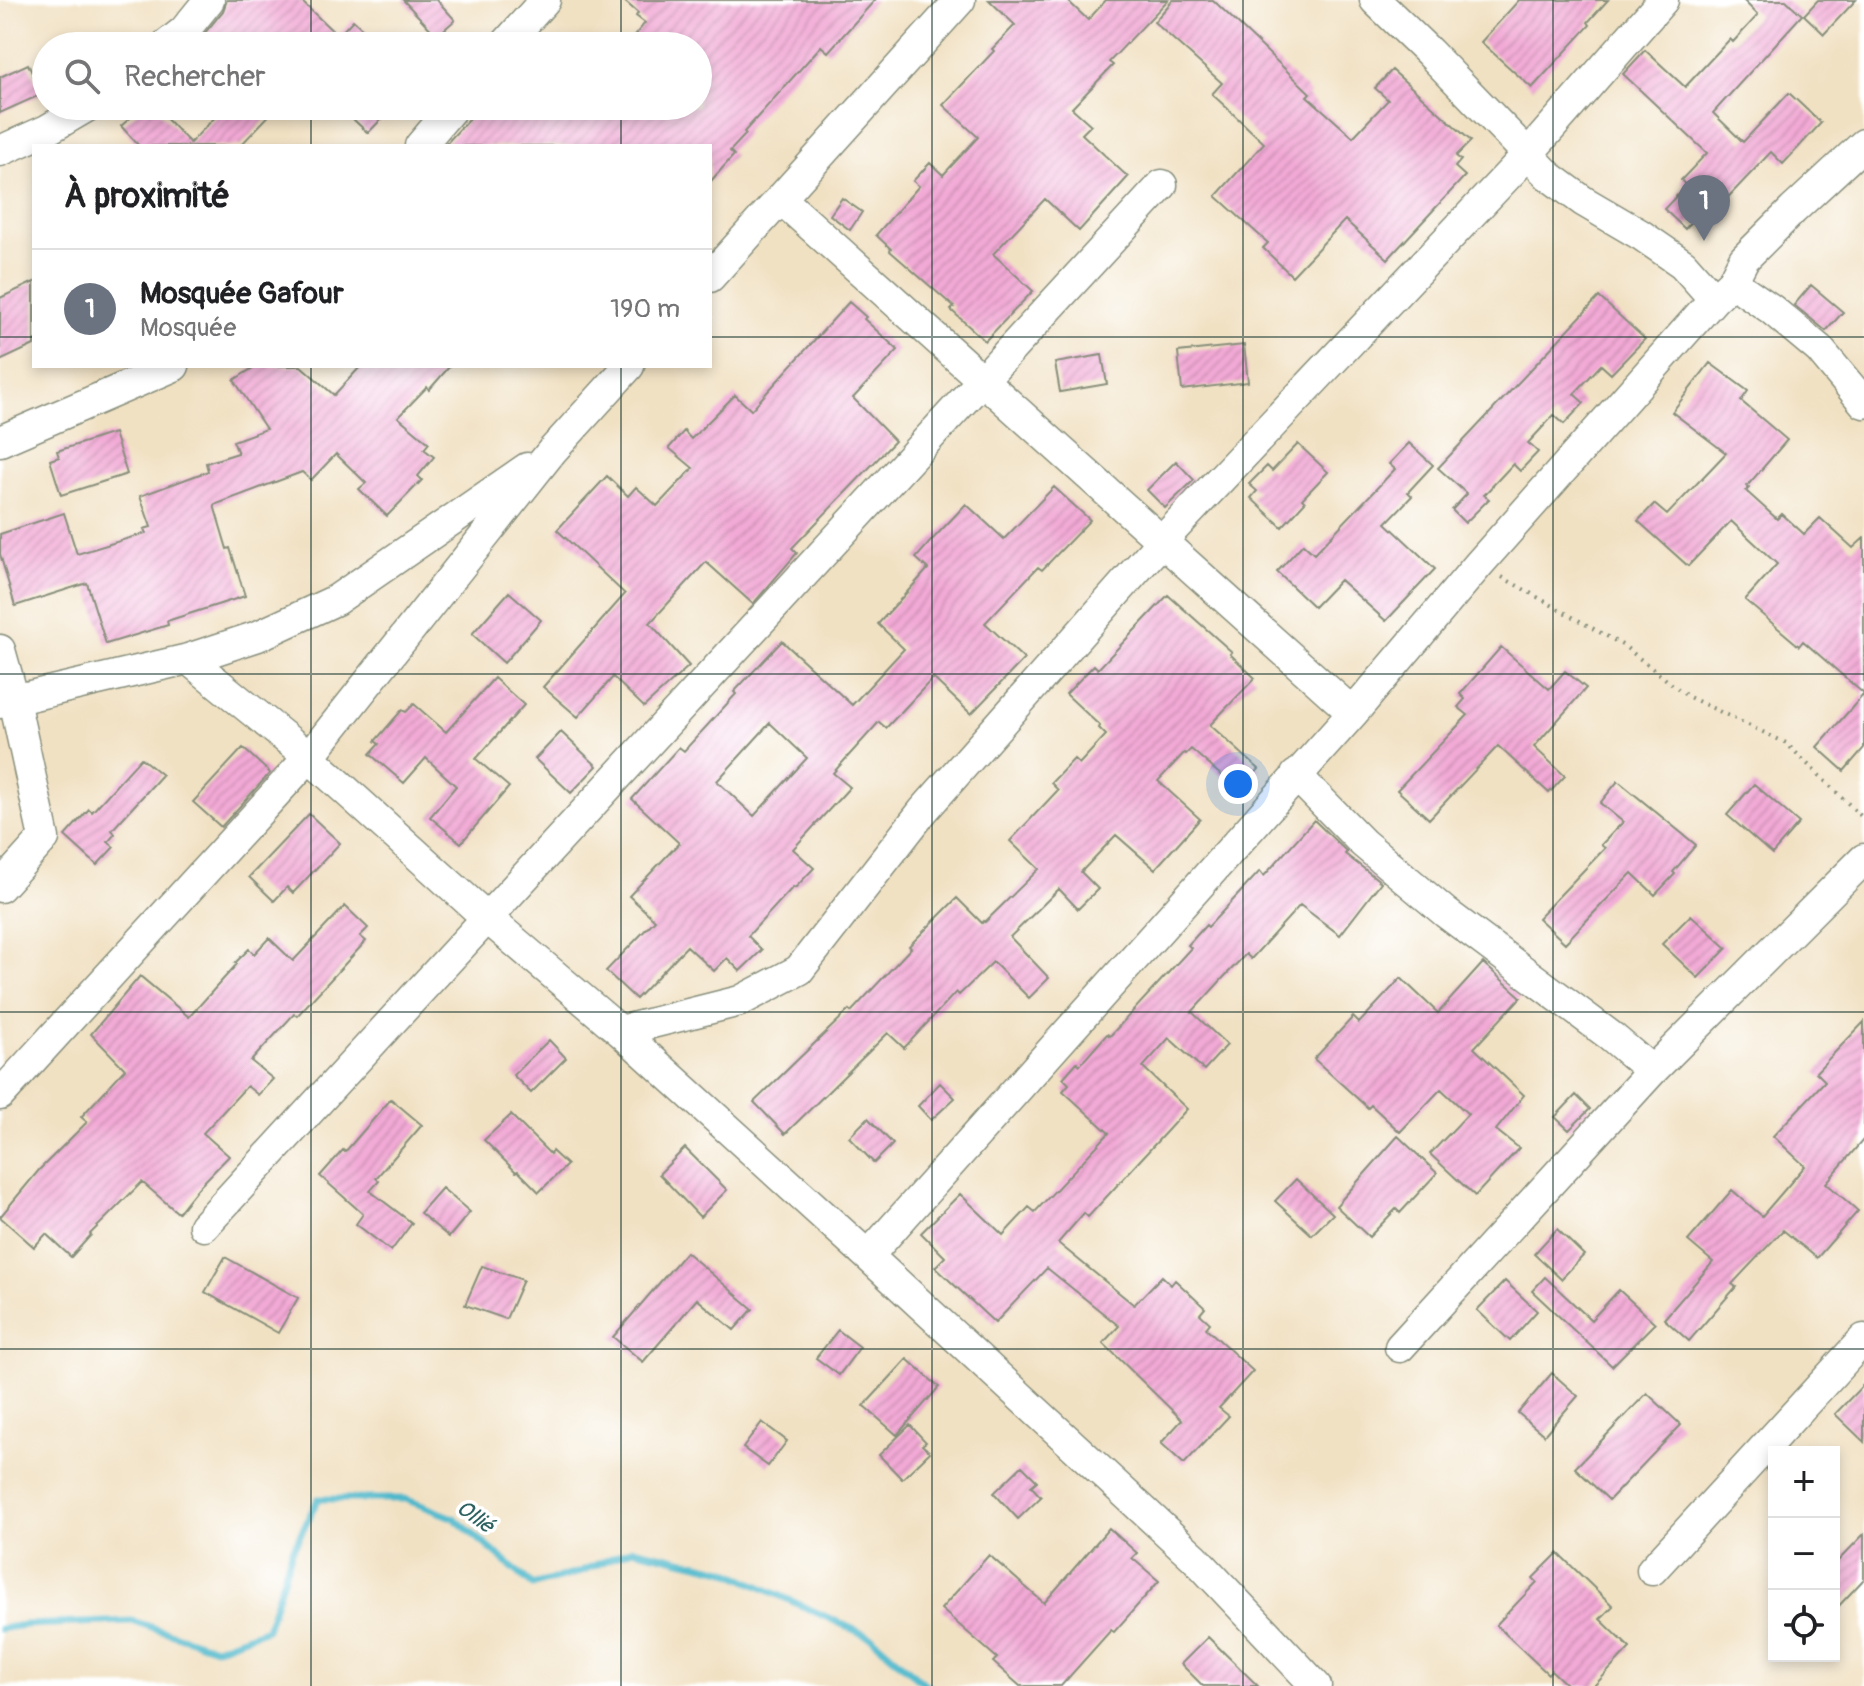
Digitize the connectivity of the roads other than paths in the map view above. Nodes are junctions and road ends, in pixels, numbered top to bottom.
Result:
1 (209, 0) edge
2 (545, 0) edge
3 (960, 0) edge
4 (1375, 0) edge
5 (1663, 0) edge
6 (183, 32) edge
7 (516, 32) edge
8 (64, 120) edge
9 (442, 120) edge
10 (422, 144) edge
11 (1863, 146) edge
12 (0, 151) edge
13 (1528, 154) junction
14 (1162, 185) dead end
15 (781, 199) junction
16 (712, 275) edge
17 (1723, 290) junction
18 (169, 368) edge
19 (627, 368) edge
20 (983, 381) junction
21 (1864, 403) edge
22 (0, 441) edge
23 (552, 451) junction
24 (1162, 541) junction
25 (0, 650) edge
26 (188, 659) junction
27 (7, 702) edge
28 (1353, 713) junction
29 (309, 757) junction
30 (1296, 775) junction
31 (1864, 859) edge
32 (0, 887) edge
33 (486, 917) junction
34 (620, 1031) junction
35 (1652, 1071) junction
36 (0, 1095) edge
37 (204, 1226) dead end
38 (868, 1256) junction
39 (1864, 1339) edge
40 (1400, 1347) dead end
41 (1652, 1570) dead end
42 (1316, 1686) edge

1 - 6 street
2 - 7 street
3 - 15 street
4 - 13 street
5 - 13 street
8 - 12 street
9 - 10 street
11 - 17 street
13 - 17 street
13 - 24 street
14 - 20 street
15 - 16 street
15 - 20 street
17 - 21 street
17 - 28 street
18 - 22 street
19 - 23 street
20 - 24 street
20 - 33 street
23 - 26 street
23 - 29 street
24 - 28 street
24 - 34 street
25 - 27 street
26 - 27 street
26 - 29 street
27 - 32 street
28 - 30 street
29 - 33 street
29 - 36 street
30 - 35 street
30 - 38 street
31 - 35 street
33 - 34 street
33 - 37 street
34 - 38 street
35 - 40 street
38 - 42 street
39 - 41 street

